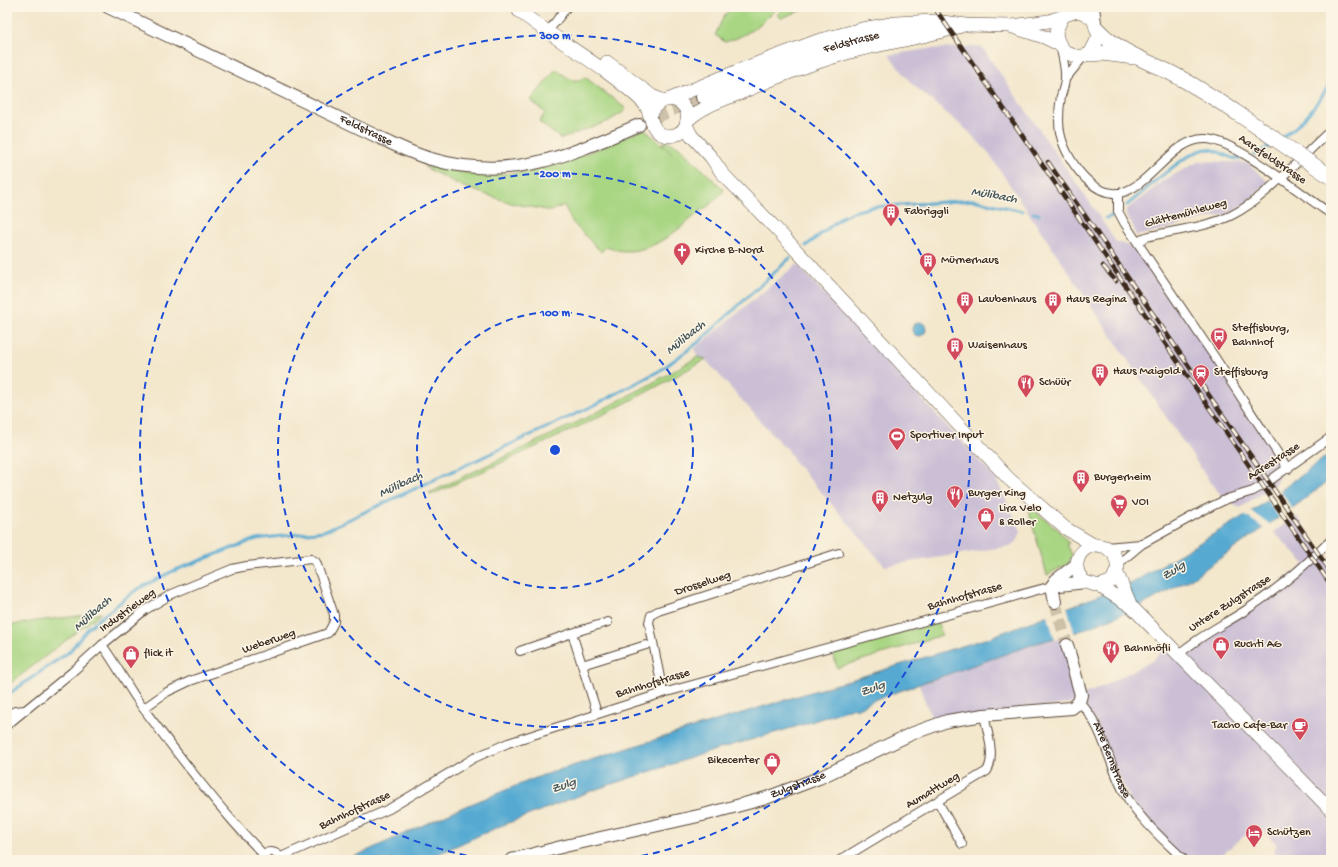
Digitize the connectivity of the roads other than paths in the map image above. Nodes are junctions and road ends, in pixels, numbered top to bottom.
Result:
1 (108, 7) edge
2 (567, 7) edge
3 (1093, 7) edge
4 (517, 8) edge
5 (1069, 12) edge
6 (553, 25) junction
7 (966, 25) junction
8 (1010, 26) junction
9 (1096, 26) junction
10 (1060, 46) junction
11 (1087, 55) junction
12 (1135, 57) junction
13 (1066, 78) junction
14 (702, 97) tunnel mouth
15 (666, 100) junction
16 (651, 114) junction
17 (687, 123) junction
18 (638, 125) tunnel mouth
19 (1331, 130) edge
20 (674, 135) junction
21 (722, 173) junction
22 (1331, 177) edge
23 (1279, 178) junction
24 (1118, 193) junction
25 (1331, 214) edge
26 (1138, 242) junction
27 (1331, 437) edge
28 (1288, 469) junction
29 (1065, 528) junction
30 (1331, 540) edge
31 (1142, 544) junction
32 (1101, 546) junction
33 (839, 554) dead end
34 (311, 559) joint
35 (1078, 560) junction
36 (1118, 573) junction
37 (1085, 582) junction
38 (1052, 586) junction
39 (1101, 587) junction
40 (1054, 602) tunnel mouth
41 (1135, 610) junction
42 (608, 622) dead end
43 (572, 633) junction
44 (646, 644) dead end
45 (102, 645) junction
46 (1067, 645) tunnel mouth
47 (520, 651) dead end
48 (1178, 656) junction
49 (582, 665) junction
50 (663, 693) junction
51 (1079, 702) junction
52 (144, 708) junction
53 (26, 710) junction
54 (597, 714) junction
55 (984, 715) junction
56 (7, 716) edge
57 (7, 725) edge
58 (938, 802) junction
59 (1331, 810) edge
60 (962, 844) dead end
61 (261, 857) edge
62 (281, 859) edge
63 (511, 860) edge
64 (840, 860) edge
65 (1184, 860) edge

1 - 18 main road, Feldstrasse
2 - 6 street
3 - 9 main road
4 - 6 main road
4 - 16 main road
5 - 8 main road, Feldstrasse
5 - 9 main road
5 - 10 main road
6 - 15 main road
7 - 8 main road, Feldstrasse
7 - 14 main road, Feldstrasse
7 - 15 main road
7 - 17 main road
8 - 10 main road, Feldstrasse
9 - 11 main road
9 - 12 highway
10 - 11 main road
10 - 13 street
11 - 12 highway
11 - 13 street
12 - 22 highway, bridge
13 - 24 street
15 - 16 main road
15 - 17 main road
16 - 20 main road
17 - 20 main road
17 - 21 main road
19 - 23 street, Glättemühleweg
20 - 21 main road
21 - 29 main road
23 - 24 street, Aarefeldstrasse
23 - 25 street, Aarefeldstrasse
23 - 26 street, Glättemühleweg
24 - 26 street
26 - 28 street
27 - 28 street, Aarestrasse
28 - 31 street, Aarestrasse
29 - 32 main road
29 - 35 main road
30 - 48 street, Untere Zulgstrasse
31 - 32 street
31 - 36 street
32 - 35 main road
32 - 36 main road
33 - 50 street, Drosselweg
34 - 45 street, Industrieweg
34 - 52 street, Weberweg
35 - 37 main road
35 - 38 main road
36 - 39 main road
36 - 41 main road
37 - 38 main road
37 - 39 main road
38 - 40 main road
38 - 50 street, Bahnhofstrasse
39 - 41 main road
41 - 48 main road
42 - 43 street
43 - 47 street
43 - 49 street
44 - 49 street
45 - 52 street
45 - 53 street, Industrieweg
46 - 51 main road
48 - 59 main road
49 - 54 street
50 - 54 street, Bahnhofstrasse
51 - 55 main road, Zulgstrasse
51 - 65 street, Alte Bernstrasse
52 - 61 street
53 - 56 street
53 - 57 street, Industrieweg
54 - 62 street, Bahnhofstrasse
55 - 58 street, Aumattweg
55 - 63 main road, Zulgstrasse
58 - 60 street
58 - 64 street, Aumattweg
61 - 62 street

